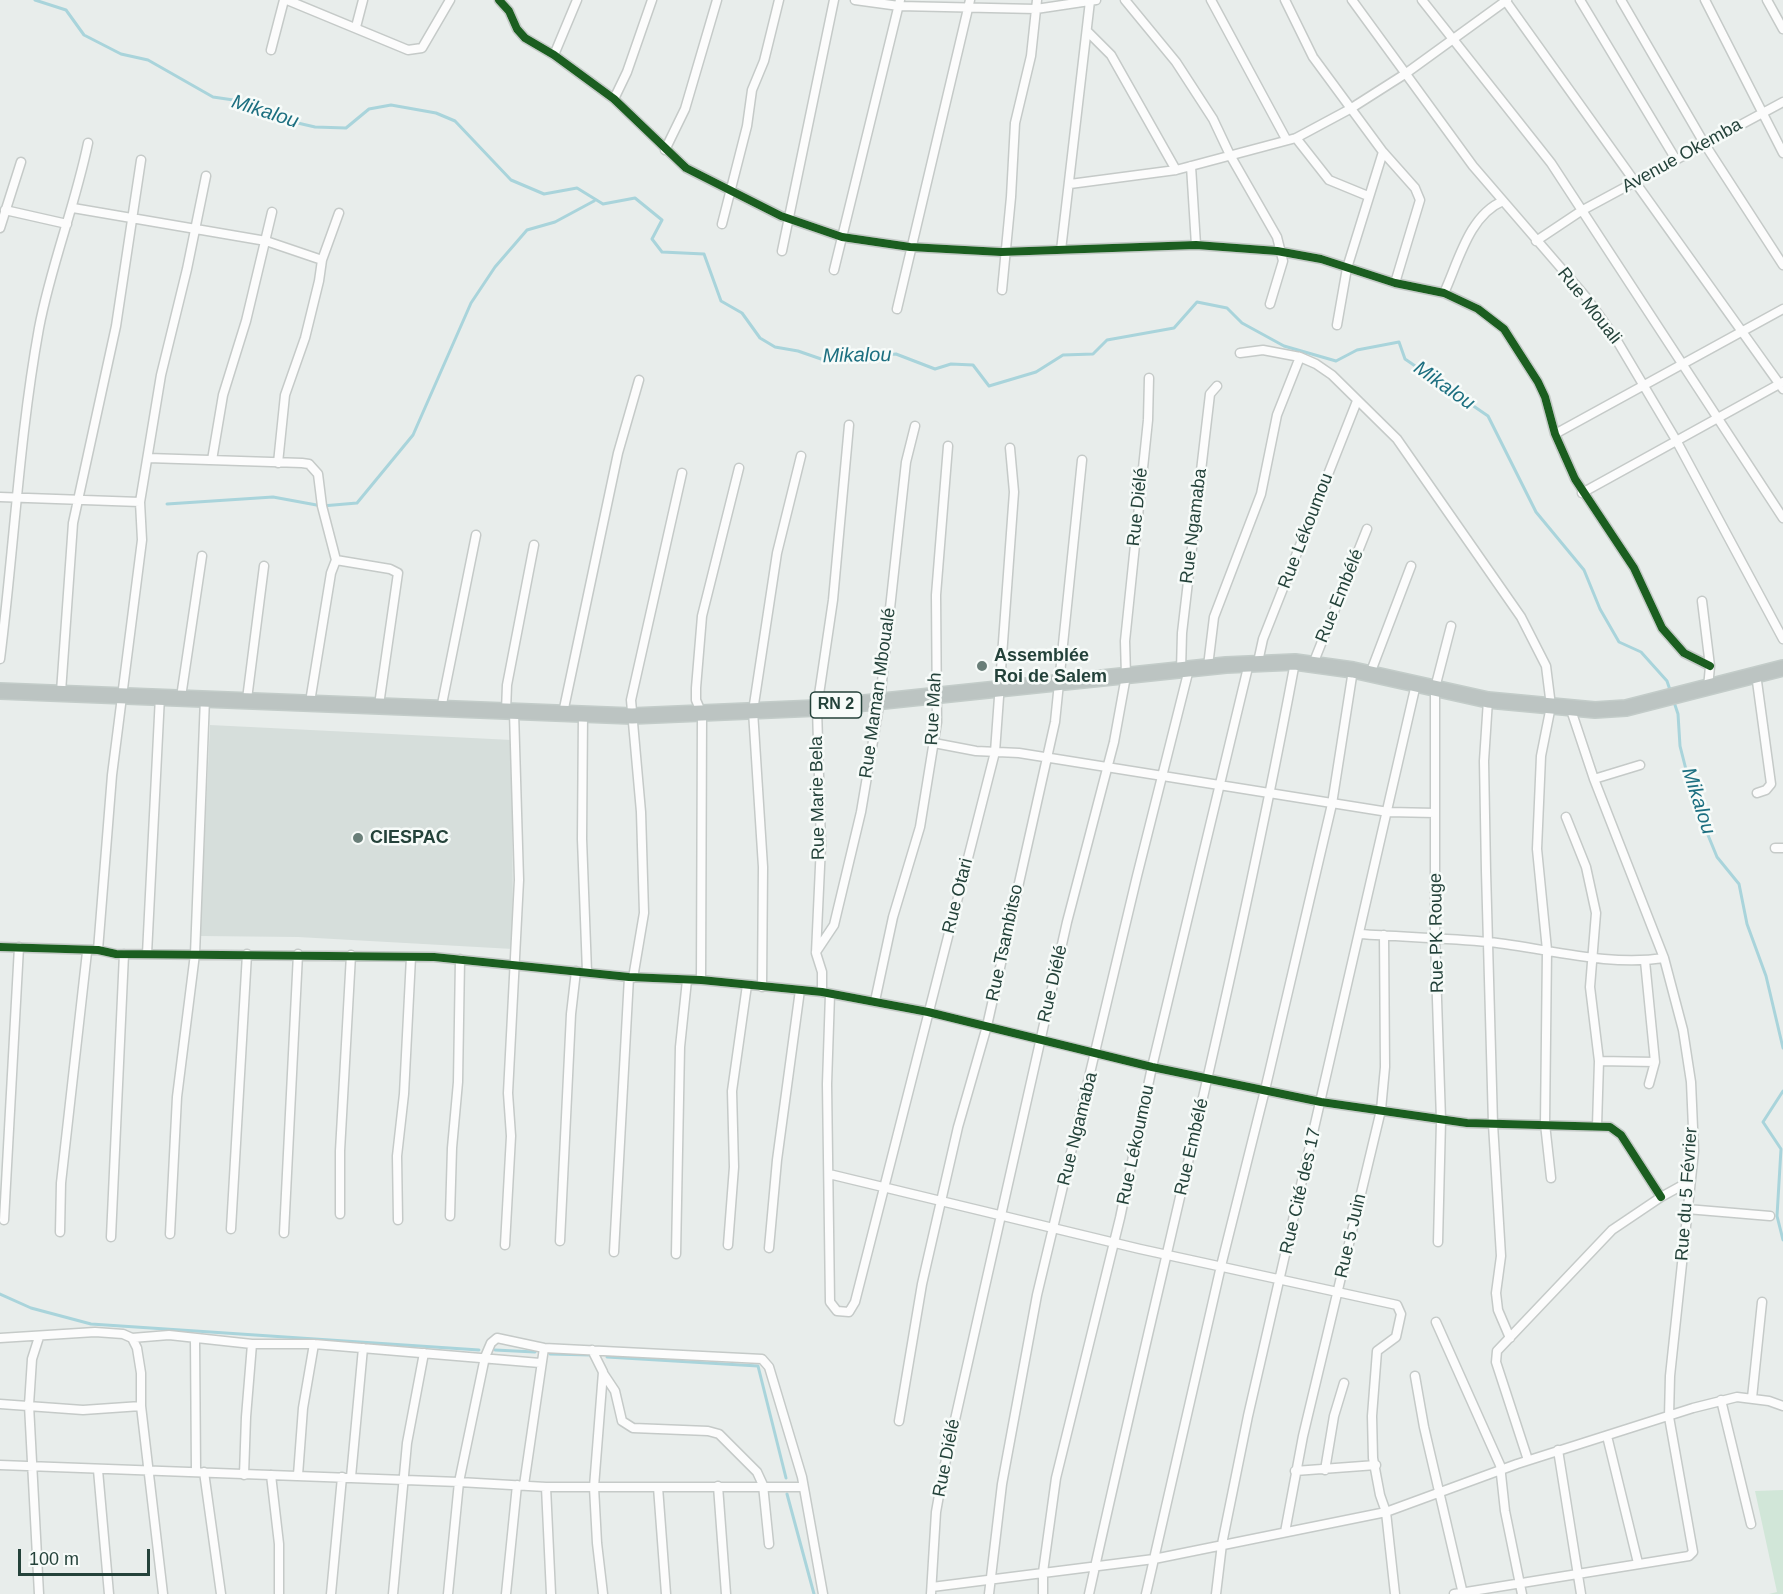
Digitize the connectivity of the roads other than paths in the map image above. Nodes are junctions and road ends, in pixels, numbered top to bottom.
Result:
1 (285, 0) edge
2 (363, 0) edge
3 (450, 0) edge
4 (498, 0) edge
5 (514, 0) edge
6 (577, 0) edge
7 (652, 0) edge
8 (717, 0) edge
9 (779, 0) edge
10 (834, 0) edge
11 (855, 0) edge
12 (1125, 0) edge
13 (1211, 0) edge
14 (1285, 0) edge
15 (1352, 0) edge
16 (1422, 0) edge
17 (1506, 0) edge
18 (1580, 0) edge
19 (1622, 0) edge
20 (1704, 0) edge
21 (1767, 0) edge
22 (1093, 1) edge
23 (900, 3) edge
24 (969, 4) edge
25 (1037, 5) edge
26 (509, 11) junction
27 (356, 27) junction
28 (1783, 29) edge
29 (1087, 31) junction
30 (1451, 39) junction
31 (271, 50) dead end
32 (554, 55) junction
33 (1405, 74) junction
34 (614, 99) junction
35 (1783, 102) edge
36 (1350, 110) junction
37 (1760, 114) junction
38 (1296, 138) junction
39 (1286, 139) junction
40 (88, 143) dead end
41 (1704, 143) junction
42 (665, 150) junction
43 (1383, 152) junction
44 (1783, 153) edge
45 (1230, 155) junction
46 (1676, 158) junction
47 (141, 160) dead end
48 (21, 162) dead end
49 (1191, 166) junction
50 (1176, 170) junction
51 (206, 176) dead end
52 (1635, 182) junction
53 (1070, 184) junction
54 (732, 191) junction
55 (1368, 196) junction
56 (1503, 201) junction
57 (73, 208) junction
58 (5, 210) junction
59 (1581, 211) junction
60 (272, 212) dead end
61 (339, 213) dead end
62 (131, 219) junction
63 (790, 219) junction
64 (67, 224) junction
65 (722, 224) dead end
66 (196, 227) junction
67 (0, 228) edge
68 (842, 237) junction
69 (266, 241) junction
70 (1536, 242) junction
71 (1196, 244) junction
72 (910, 247) junction
73 (1061, 250) junction
74 (782, 251) dead end
75 (1005, 252) junction
76 (1281, 252) junction
77 (322, 260) junction
78 (1783, 265) edge
79 (1347, 268) junction
80 (834, 270) dead end
81 (1395, 283) junction
82 (1002, 290) dead end
83 (1444, 293) junction
84 (1270, 304) dead end
85 (897, 309) dead end
86 (1783, 309) edge
87 (1337, 325) dead end
88 (1741, 333) junction
89 (1240, 353) dead end
90 (1300, 357) junction
91 (1681, 363) junction
92 (1149, 378) dead end
93 (639, 380) dead end
94 (1643, 385) junction
95 (1782, 385) edge
96 (1217, 386) dead end
97 (1357, 401) junction
98 (1718, 417) junction
99 (849, 425) dead end
100 (915, 426) dead end
101 (1555, 434) junction
102 (1676, 440) junction
103 (948, 446) dead end
104 (1010, 448) dead end
105 (801, 456) dead end
106 (148, 458) junction
107 (212, 460) junction
108 (1082, 460) dead end
109 (278, 463) junction
110 (739, 468) dead end
111 (682, 473) dead end
112 (1582, 493) junction
113 (0, 497) edge
114 (16, 497) junction
115 (77, 500) junction
116 (140, 502) junction
117 (1783, 518) edge
118 (1367, 529) dead end
119 (476, 536) dead end
120 (534, 545) dead end
121 (202, 556) dead end
122 (336, 560) junction
123 (264, 566) dead end
124 (1411, 566) dead end
125 (1702, 602) dead end
126 (1451, 626) dead end
127 (1783, 639) edge
128 (0, 659) edge
129 (1295, 662) junction
130 (1253, 663) junction
131 (1313, 664) junction
132 (1208, 666) junction
133 (1710, 666) junction
134 (1783, 668) edge
135 (1185, 669) junction
136 (1353, 670) junction
137 (1370, 674) junction
138 (1756, 674) junction
139 (1126, 675) junction
140 (1059, 682) junction
141 (1416, 684) junction
142 (1435, 688) junction
143 (1708, 688) junction
144 (1002, 689) junction
145 (0, 691) edge
146 (61, 692) junction
147 (124, 694) junction
148 (938, 694) junction
149 (160, 696) junction
150 (181, 697) junction
151 (204, 698) junction
152 (247, 699) junction
153 (880, 700) junction
154 (1488, 700) junction
155 (310, 702) junction
156 (379, 705) junction
157 (1551, 706) junction
158 (1570, 707) junction
159 (817, 708) junction
160 (441, 709) junction
161 (510, 711) junction
162 (753, 711) junction
163 (563, 713) junction
164 (583, 713) junction
165 (702, 714) junction
166 (632, 716) junction
167 (934, 743) junction
168 (996, 752) junction
169 (1047, 758) junction
170 (1640, 765) dead end
171 (1107, 769) junction
172 (1163, 777) junction
173 (1594, 779) junction
174 (1220, 785) junction
175 (1757, 793) dead end
176 (1271, 794) junction
177 (1332, 804) junction
178 (1388, 812) junction
179 (1435, 813) junction
180 (1566, 817) dead end
181 (1360, 934) junction
182 (1384, 935) junction
183 (1435, 939) junction
184 (1489, 942) junction
185 (0, 947) edge
186 (19, 947) junction
187 (98, 950) junction
188 (1547, 950) junction
189 (87, 952) junction
190 (816, 953) junction
191 (124, 954) junction
192 (147, 954) junction
193 (195, 954) junction
194 (247, 954) junction
195 (298, 954) junction
196 (351, 955) junction
197 (411, 957) junction
198 (1593, 957) junction
199 (1664, 958) junction
200 (460, 959) junction
201 (1645, 961) junction
202 (516, 966) junction
203 (576, 971) junction
204 (587, 972) junction
205 (631, 977) junction
206 (687, 980) junction
207 (701, 981) junction
208 (747, 985) junction
209 (762, 987) junction
210 (800, 990) junction
211 (826, 993) junction
212 (875, 1001) junction
213 (928, 1012) junction
214 (987, 1026) junction
215 (1040, 1040) junction
216 (1096, 1054) junction
217 (1599, 1061) junction
218 (1656, 1062) junction
219 (1152, 1067) junction
220 (1208, 1080) junction
221 (1649, 1084) dead end
222 (1265, 1090) junction
223 (1321, 1102) junction
224 (1381, 1110) junction
225 (1441, 1120) junction
226 (1493, 1124) junction
227 (1545, 1124) junction
228 (1597, 1126) junction
229 (829, 1174) junction
230 (1551, 1178) dead end
231 (1690, 1181) junction
232 (885, 1188) junction
233 (1661, 1197) junction
234 (942, 1202) junction
235 (1687, 1209) junction
236 (340, 1214) dead end
237 (1000, 1214) junction
238 (450, 1216) dead end
239 (1770, 1216) dead end
240 (4, 1220) dead end
241 (398, 1220) dead end
242 (1054, 1228) junction
243 (231, 1229) dead end
244 (60, 1232) dead end
245 (284, 1233) dead end
246 (170, 1234) dead end
247 (111, 1237) dead end
248 (560, 1241) dead end
249 (1114, 1242) junction
250 (1438, 1242) dead end
251 (505, 1245) dead end
252 (728, 1245) dead end
253 (769, 1248) dead end
254 (614, 1252) dead end
255 (676, 1254) dead end
256 (1167, 1254) junction
257 (1221, 1266) junction
258 (1281, 1280) junction
259 (1338, 1291) junction
260 (830, 1302) joint
261 (1762, 1302) dead end
262 (1436, 1322) dead end
263 (39, 1337) junction
264 (0, 1338) edge
265 (132, 1338) junction
266 (1510, 1338) junction
267 (195, 1339) junction
268 (252, 1344) junction
269 (314, 1344) junction
270 (363, 1348) junction
271 (544, 1348) junction
272 (591, 1350) junction
273 (424, 1353) junction
274 (485, 1357) junction
275 (540, 1363) junction
276 (603, 1373) junction
277 (1415, 1376) dead end
278 (1344, 1383) dead end
279 (1752, 1398) junction
280 (1721, 1400) junction
281 (0, 1404) edge
282 (29, 1405) junction
283 (1783, 1406) edge
284 (141, 1407) junction
285 (1669, 1417) junction
286 (899, 1421) dead end
287 (1607, 1436) junction
288 (1558, 1450) junction
289 (1528, 1460) junction
290 (0, 1465) edge
291 (1376, 1465) junction
292 (31, 1466) junction
293 (98, 1470) junction
294 (1325, 1470) junction
295 (1500, 1470) junction
296 (150, 1471) junction
297 (200, 1471) junction
298 (1295, 1471) junction
299 (271, 1474) junction
300 (244, 1475) junction
301 (298, 1475) junction
302 (347, 1477) junction
303 (403, 1480) junction
304 (459, 1482) junction
305 (520, 1485) junction
306 (764, 1485) junction
307 (718, 1486) junction
308 (546, 1487) junction
309 (594, 1487) junction
310 (658, 1487) junction
311 (803, 1487) junction
312 (1440, 1494) junction
313 (1386, 1512) junction
314 (1750, 1524) dead end
315 (1285, 1532) junction
316 (769, 1544) dead end
317 (1222, 1544) junction
318 (1154, 1559) junction
319 (1638, 1563) junction
320 (1097, 1567) junction
321 (1043, 1572) junction
322 (1577, 1574) junction
323 (988, 1580) junction
324 (1521, 1584) junction
325 (932, 1590) edge
326 (1460, 1593) edge
327 (39, 1594) edge
328 (110, 1594) edge
329 (163, 1594) edge
330 (221, 1594) edge
331 (279, 1594) edge
332 (331, 1594) edge
333 (393, 1594) edge
334 (448, 1594) edge
335 (506, 1594) edge
336 (550, 1594) edge
337 (603, 1594) edge
338 (666, 1594) edge
339 (726, 1594) edge
340 (823, 1594) edge
341 (988, 1594) edge
342 (1043, 1594) edge
343 (1089, 1594) edge
344 (1146, 1594) edge
345 (1216, 1594) edge
346 (1395, 1594) edge
347 (1522, 1594) edge
348 (1581, 1594) edge

1 - 27 street
1 - 31 street
2 - 27 street
3 - 27 street
4 - 26 street
5 - 26 street
6 - 32 street
7 - 34 street
8 - 42 street
9 - 54 street
10 - 63 street
11 - 23 street
12 - 45 street
13 - 39 street
14 - 36 street
15 - 33 street, Rue Mouali
16 - 30 street
17 - 30 street
17 - 52 street
18 - 46 street
19 - 41 street
20 - 37 street
21 - 28 street
22 - 25 street
22 - 29 street
23 - 24 street
23 - 68 street
24 - 25 street
24 - 72 street
25 - 75 street
26 - 32 street
29 - 50 street
29 - 53 street
30 - 33 street
30 - 59 street
32 - 34 street
33 - 36 street
33 - 56 street, Rue Mouali
34 - 42 street
35 - 37 street, Avenue Okemba
36 - 38 street
36 - 43 street
37 - 41 street, Avenue Okemba
37 - 44 street
38 - 39 street
38 - 55 street
39 - 45 street
40 - 57 street
41 - 46 street, Avenue Okemba
41 - 78 street
42 - 54 street
43 - 55 street
43 - 81 street
45 - 49 street
45 - 76 street
46 - 52 street, Avenue Okemba
47 - 62 street
48 - 58 street
49 - 50 street
49 - 71 street
50 - 53 street
51 - 66 street
52 - 59 street, Avenue Okemba
52 - 88 street
53 - 73 street
54 - 63 street
54 - 65 street
55 - 79 street
56 - 70 street, Rue Mouali
56 - 83 street
57 - 62 street
57 - 64 street
58 - 64 street
58 - 67 street
59 - 70 street, Avenue Okemba
59 - 91 street
60 - 69 street
61 - 77 street
62 - 66 street
62 - 115 street
63 - 68 street
63 - 74 street
64 - 114 street
66 - 69 street
66 - 106 street
68 - 72 street
68 - 80 street
69 - 77 street
69 - 107 street
70 - 94 street, Rue Mouali
71 - 73 street
71 - 76 street
72 - 75 street
72 - 85 street
73 - 75 street
75 - 82 street
76 - 79 street
76 - 84 street
77 - 109 street
79 - 81 street
79 - 87 street
81 - 83 street
83 - 101 street
86 - 88 street
88 - 91 street
88 - 95 street
89 - 90 street
90 - 97 street
90 - 132 street
91 - 94 street
91 - 98 street
92 - 139 street, Rue Diélé
93 - 163 street
94 - 101 street
94 - 102 street, Rue Mouali
95 - 98 street
96 - 135 street, Rue Ngamaba
97 - 130 street, Rue Lékoumou
97 - 157 street
98 - 102 street
98 - 117 street
99 - 159 street, Rue Marie Bela
100 - 153 street, Rue Maman Mboualé
101 - 112 street
102 - 112 street
102 - 127 street, Rue Mouali
103 - 148 street, Rue Mah
104 - 144 street, Rue Otari
105 - 162 street
106 - 107 street
106 - 116 street
107 - 109 street
108 - 140 street, Rue Tsambitso
109 - 122 street
110 - 165 street
111 - 166 street
112 - 133 street
113 - 114 street
114 - 115 street
114 - 128 street
115 - 116 street
115 - 146 street
116 - 147 street
118 - 131 street, Rue Embélé
119 - 160 street
120 - 161 street
121 - 150 street
122 - 155 street
122 - 156 street
123 - 152 street
124 - 137 street
125 - 133 street
126 - 142 street, Rue PK Rouge
129 - 130 highway, RN 2
129 - 131 highway, RN 2
129 - 176 street, Rue Embélé
130 - 132 highway, RN 2
130 - 174 street, Rue Lékoumou
131 - 136 highway, RN 2
132 - 135 highway, RN 2
133 - 143 street
134 - 138 highway, RN 2
135 - 139 highway, RN 2
135 - 172 street, Rue Ngamaba
136 - 137 highway, RN 2
136 - 177 street
137 - 141 highway, RN 2
138 - 143 highway, RN 2
138 - 175 street
139 - 140 highway, RN 2
139 - 171 street, Rue Diélé
140 - 144 highway, RN 2
140 - 169 street, Rue Tsambitso
141 - 142 highway, RN 2
141 - 178 street, Rue Cité des 17
142 - 154 highway, RN 2
142 - 179 street, Rue PK Rouge
143 - 158 highway, RN 2
144 - 148 highway, RN 2
144 - 168 street, Rue Otari
145 - 146 highway, RN 2
146 - 147 highway, RN 2
147 - 149 highway, RN 2
147 - 187 street
148 - 153 highway, RN 2
148 - 167 street, Rue Mah
149 - 150 highway, RN 2
149 - 192 street
150 - 151 highway, RN 2
151 - 152 highway, RN 2
151 - 193 street
152 - 155 highway, RN 2
153 - 159 highway, RN 2
153 - 190 street, Rue Maman Mboualé
154 - 157 highway, RN 2
154 - 184 street
155 - 156 highway, RN 2
156 - 160 highway, RN 2
157 - 158 highway, RN 2
157 - 188 street
158 - 173 street, Rue du 5 Février
159 - 162 highway, RN 2
159 - 190 street, Rue Marie Bela
160 - 161 highway, RN 2
161 - 163 highway, RN 2
161 - 202 street
162 - 165 highway, RN 2
162 - 209 street
163 - 164 highway, RN 2
164 - 166 highway, RN 2
164 - 204 street
165 - 166 highway, RN 2
165 - 207 street
166 - 205 street
167 - 168 street
167 - 212 street, Rue Mah
168 - 169 street
168 - 213 street, Rue Otari
169 - 171 street
169 - 214 street, Rue Tsambitso
170 - 173 street
171 - 172 street
171 - 215 street, Rue Diélé
172 - 174 street
172 - 216 street, Rue Ngamaba
173 - 199 street, Rue du 5 Février
174 - 176 street
174 - 219 street, Rue Lékoumou
176 - 177 street
176 - 220 street, Rue Embélé
177 - 178 street
177 - 222 street
178 - 179 street
178 - 181 street, Rue Cité des 17
179 - 183 street, Rue PK Rouge
180 - 198 street
181 - 182 street
181 - 223 street, Rue Cité des 17
182 - 183 street
182 - 224 street, Rue 5 Juin
183 - 184 street
183 - 225 street, Rue PK Rouge
184 - 188 street
184 - 226 street
185 - 186 street
186 - 189 street
186 - 240 street
187 - 189 street
187 - 191 street
188 - 198 street
188 - 227 street
189 - 244 street
190 - 211 street, Rue Marie Bela
191 - 192 street
191 - 247 street
192 - 193 street
193 - 194 street
193 - 246 street
194 - 195 street
194 - 243 street
195 - 196 street
195 - 245 street
196 - 197 street
196 - 236 street
197 - 200 street
197 - 241 street
198 - 201 street
198 - 217 street
199 - 201 street
199 - 231 street, Rue du 5 Février
200 - 202 street
200 - 238 street
201 - 218 street
202 - 203 street
202 - 251 street
203 - 204 street
203 - 248 street
204 - 205 street
205 - 206 street
205 - 254 street
206 - 207 street
206 - 255 street
207 - 208 street
208 - 209 street
208 - 252 street
209 - 210 street
210 - 211 street
210 - 253 street
211 - 212 street
211 - 229 street, Rue Marie Bela
212 - 213 street
213 - 214 street
213 - 232 street, Rue Otari
214 - 215 street
214 - 234 street, Rue Tsambitso
215 - 216 street
215 - 237 street, Rue Diélé
216 - 219 street
216 - 242 street, Rue Ngamaba
217 - 218 street
217 - 228 street
218 - 221 street
219 - 220 street
219 - 249 street, Rue Lékoumou
220 - 222 street
220 - 256 street, Rue Embélé
222 - 223 street
222 - 257 street
223 - 224 street
223 - 258 street, Rue Cité des 17
224 - 225 street
224 - 259 street, Rue 5 Juin
225 - 226 street
225 - 250 street, Rue PK Rouge
226 - 227 street
226 - 266 street
227 - 228 street
227 - 230 street
228 - 233 street
229 - 232 street
229 - 260 street, Rue Marie Bela
231 - 233 street
231 - 235 street, Rue du 5 Février
232 - 234 street
232 - 260 street, Rue Otari
233 - 266 street
234 - 237 street
234 - 286 street, Rue Tsambitso
235 - 239 street
235 - 285 street, Rue du 5 Février
237 - 242 street
237 - 325 street, Rue Diélé
242 - 249 street
242 - 323 street, Rue Ngamaba
249 - 256 street
249 - 321 street, Rue Lékoumou
256 - 257 street
256 - 320 street, Rue Embélé
257 - 258 street
257 - 318 street
258 - 259 street
258 - 317 street, Rue Cité des 17
259 - 291 street
259 - 298 street, Rue 5 Juin
261 - 279 street
262 - 295 street
263 - 264 street
263 - 265 street
263 - 282 street
265 - 267 street
265 - 284 street
266 - 289 street
267 - 268 street
267 - 297 street
268 - 269 street
268 - 300 street
269 - 270 street
269 - 301 street
270 - 273 street
270 - 302 street
271 - 272 street
271 - 274 street
271 - 275 street
272 - 276 street
272 - 311 street
273 - 274 street
273 - 303 street
274 - 275 street
274 - 304 street
275 - 305 street
276 - 306 street
276 - 309 street
277 - 312 street
278 - 294 street
279 - 280 street
279 - 283 street
280 - 285 street
280 - 314 street
281 - 282 street
282 - 284 street
282 - 292 street
284 - 296 street
285 - 287 street
285 - 319 street, Rue du 5 Février
287 - 288 street
287 - 319 street
288 - 289 street
288 - 322 street
289 - 295 street
290 - 292 street
291 - 294 street
291 - 313 street
292 - 293 street
292 - 327 street
293 - 296 street
293 - 328 street
294 - 298 street
295 - 312 street
295 - 324 street
296 - 297 street
296 - 329 street
297 - 300 street
297 - 330 street
298 - 315 street, Rue 5 Juin
299 - 300 street
299 - 301 street
299 - 331 street
301 - 302 street
302 - 303 street
302 - 332 street
303 - 304 street
303 - 333 street
304 - 305 street
304 - 334 street
305 - 308 street
305 - 335 street
306 - 307 street
306 - 311 street
306 - 316 street
307 - 310 street
307 - 339 street
308 - 309 street
308 - 336 street
309 - 310 street
309 - 337 street
310 - 338 street
311 - 340 street
312 - 313 street
312 - 326 street
313 - 315 street
313 - 346 street
315 - 317 street
317 - 318 street
317 - 345 street, Rue Cité des 17
318 - 320 street
318 - 344 street
319 - 322 street
320 - 321 street
320 - 343 street, Rue Embélé
321 - 323 street
321 - 342 street, Rue Lékoumou
322 - 324 street
322 - 348 street
323 - 325 street
323 - 341 street, Rue Ngamaba
324 - 326 street
324 - 347 street

